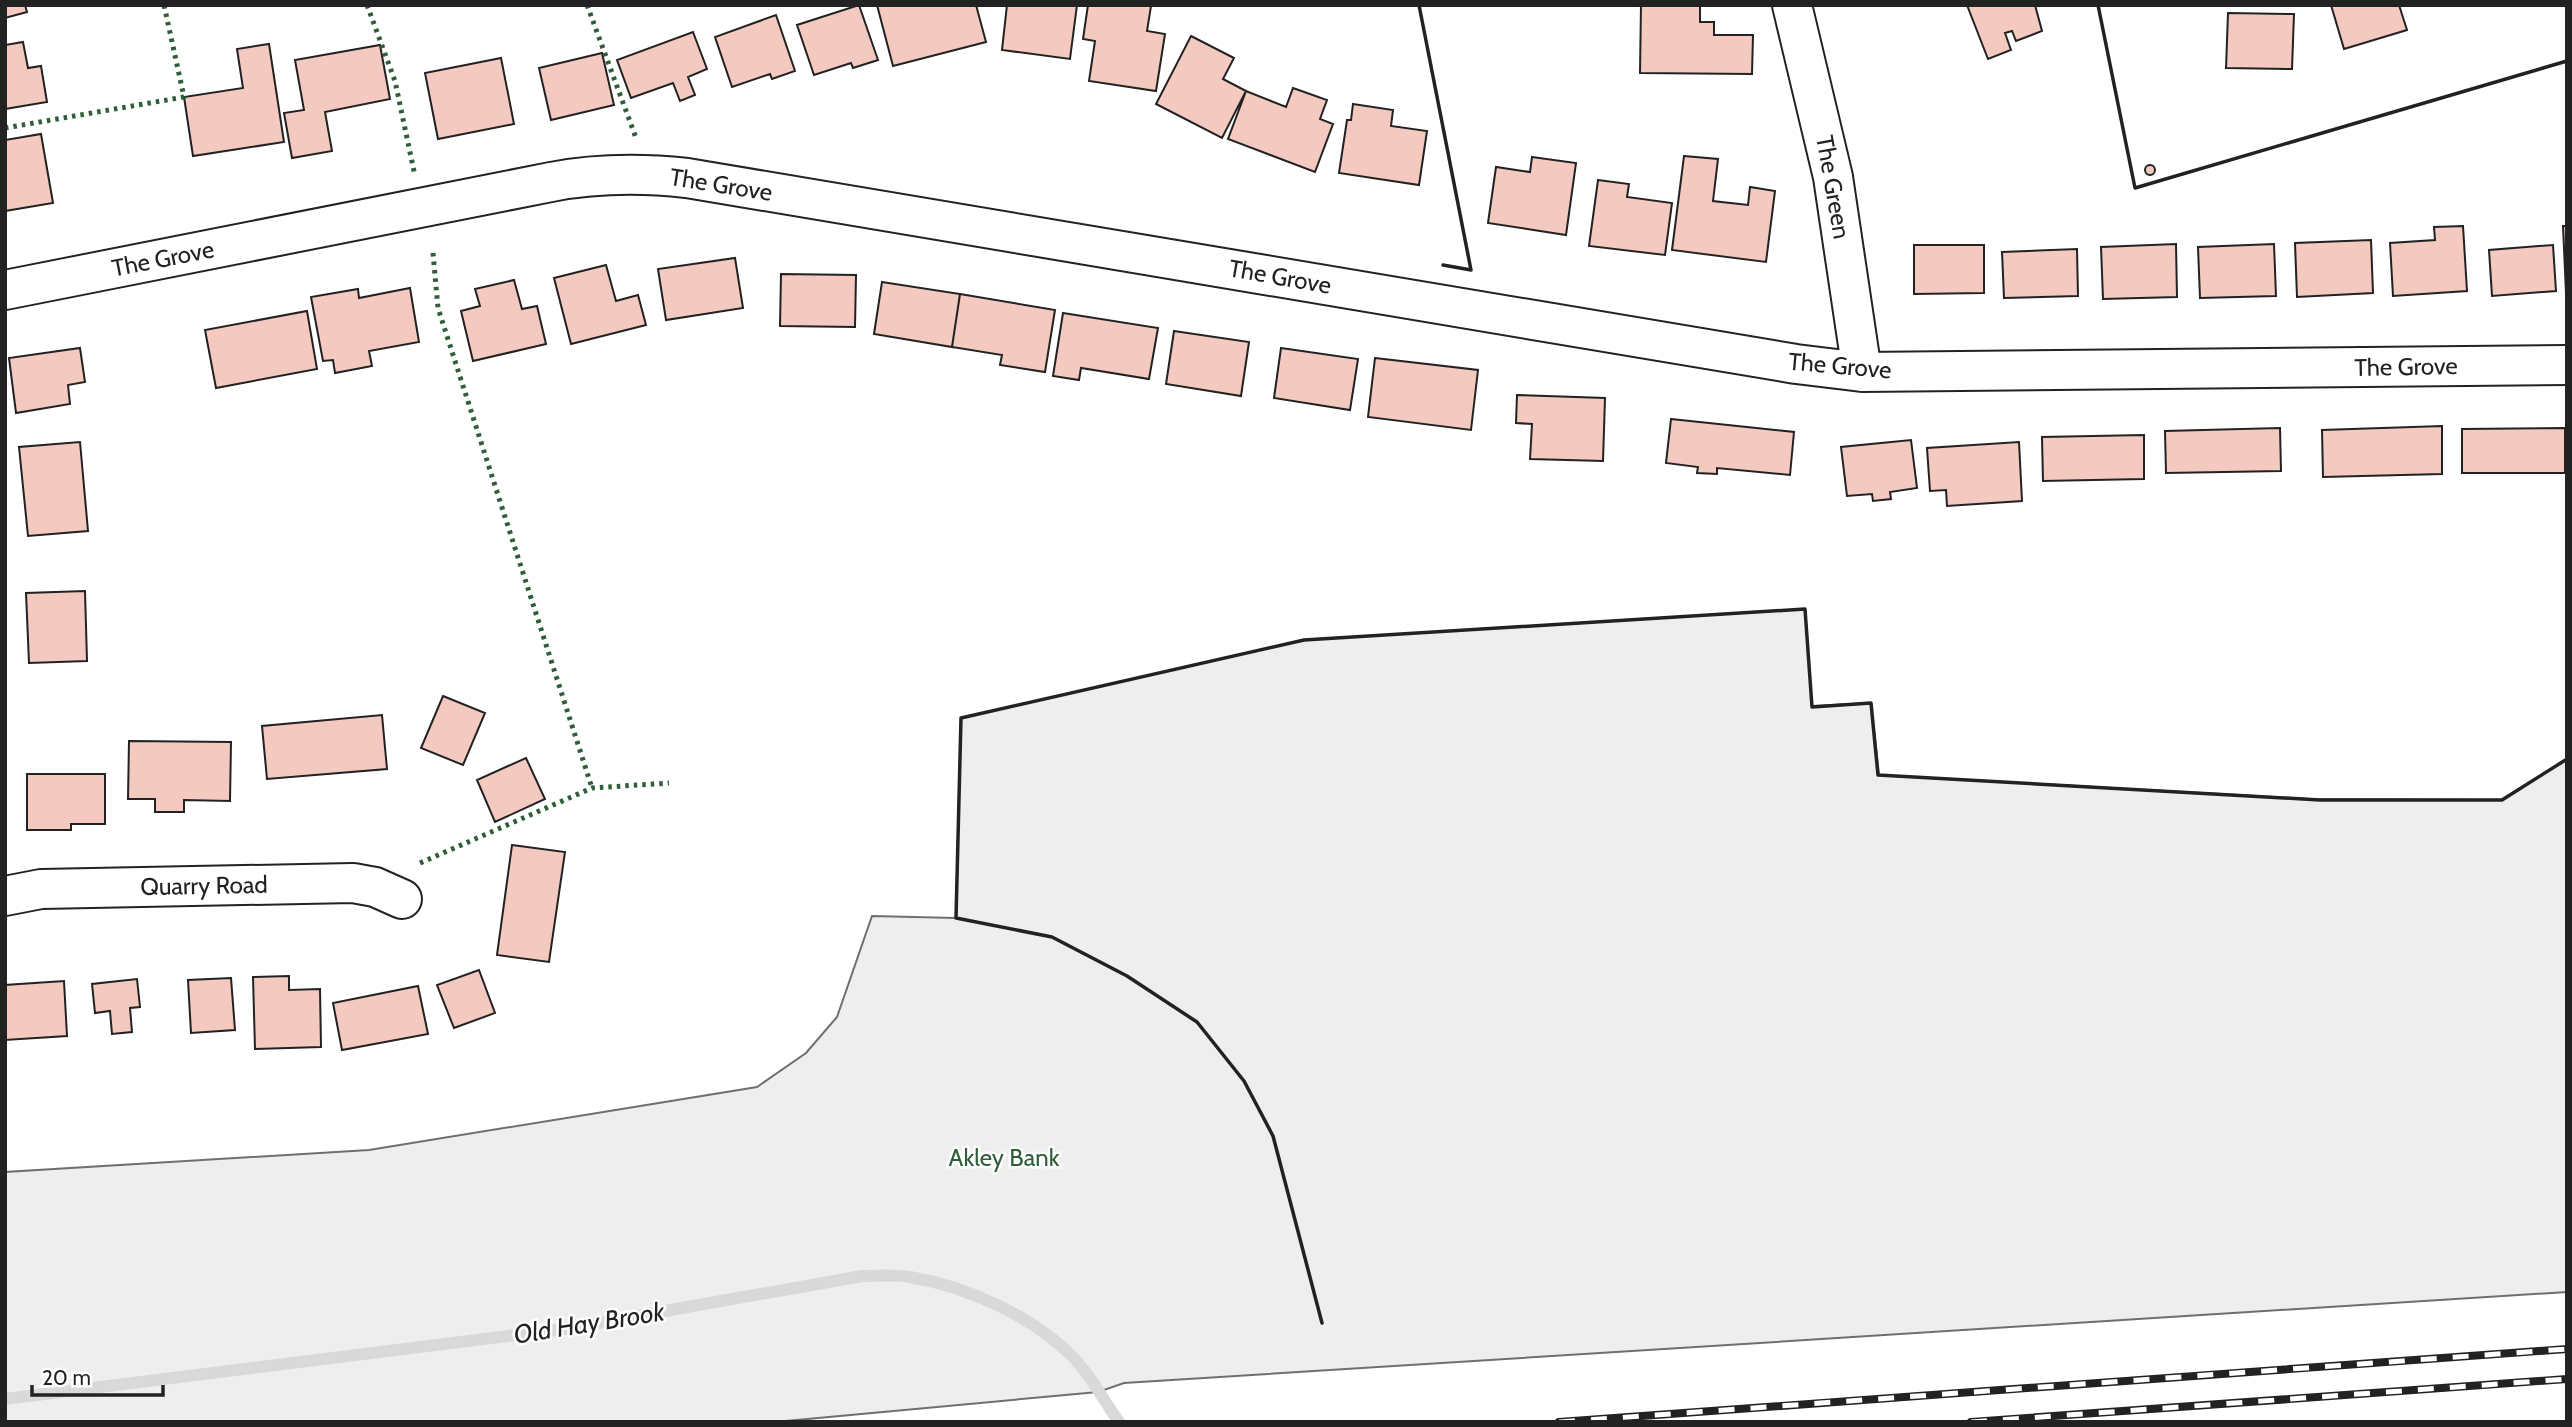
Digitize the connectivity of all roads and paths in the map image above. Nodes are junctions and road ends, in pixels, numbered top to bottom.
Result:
1 (1792, 5) edge
2 (5, 290) edge
3 (2567, 365) edge
4 (1862, 372) junction
5 (5, 896) edge
6 (402, 899) dead end

1 - 4 street, The Green
2 - 4 street, The Grove
3 - 4 street, The Grove
5 - 6 street, Quarry Road

